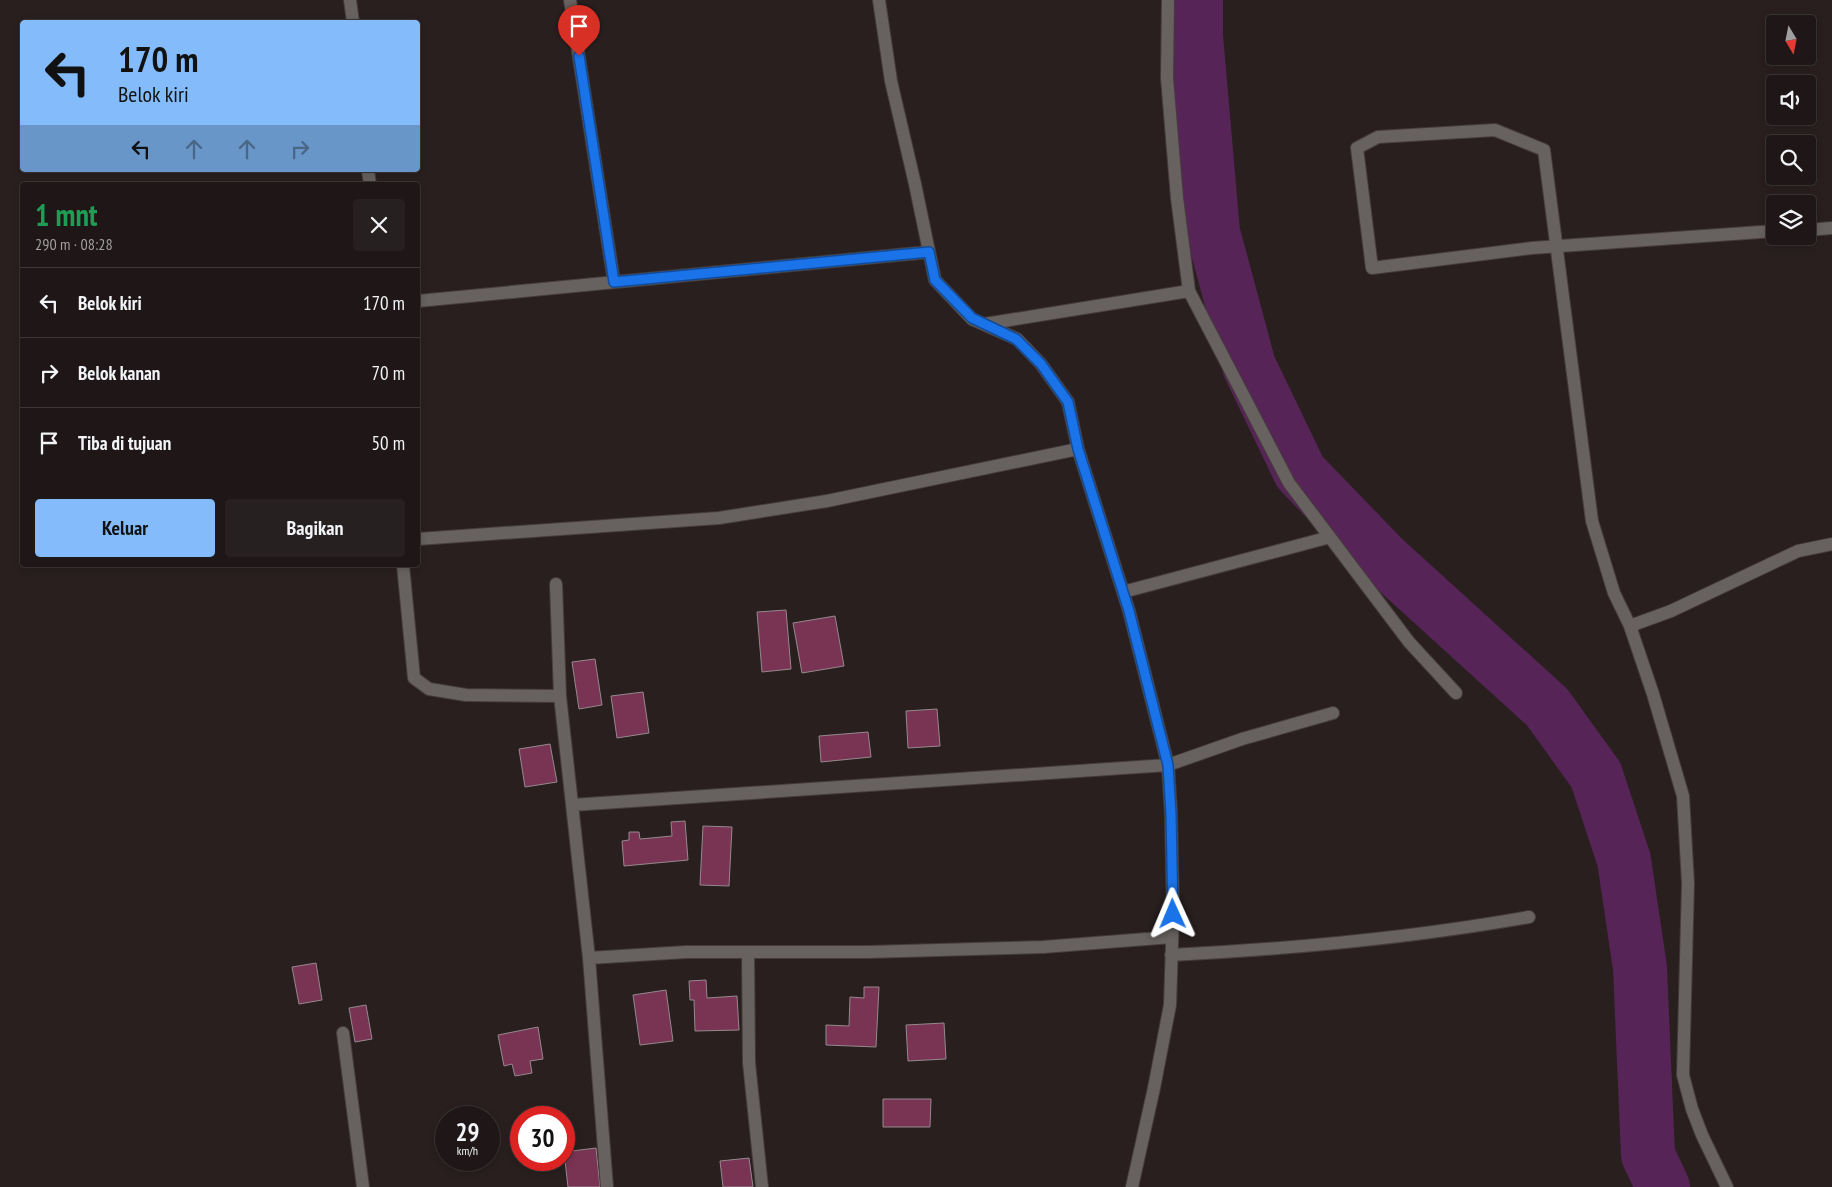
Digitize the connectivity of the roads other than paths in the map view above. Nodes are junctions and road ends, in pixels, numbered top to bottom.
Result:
1 (350, 0) edge
2 (570, 0) edge
3 (879, 0) edge
4 (1168, 0) edge
5 (352, 20) edge
6 (1832, 228) edge
7 (1816, 229) edge
8 (1766, 231) edge
9 (1557, 246) junction
10 (929, 252) junction
11 (614, 282) junction
12 (1189, 291) junction
13 (420, 301) edge
14 (985, 324) junction
15 (1078, 449) junction
16 (1330, 537) junction
17 (420, 539) edge
18 (1832, 544) edge
19 (403, 567) edge
20 (556, 584) dead end
21 (1123, 592) junction
22 (1630, 626) junction
23 (1456, 693) dead end
24 (560, 696) junction
25 (1333, 713) dead end
26 (1168, 765) junction
27 (572, 805) junction
28 (1530, 917) dead end
29 (1172, 937) junction
30 (748, 952) junction
31 (1171, 955) junction
32 (589, 958) junction
33 (343, 1033) dead end
34 (363, 1187) edge
35 (607, 1187) edge
36 (762, 1187) edge
37 (1132, 1187) edge
38 (1728, 1187) edge

1 - 5 street
2 - 11 street
3 - 10 street
4 - 12 street
6 - 7 street
8 - 9 street
9 - 9 street
9 - 22 street
10 - 11 street
10 - 14 street
11 - 13 street
12 - 14 street
12 - 16 street
14 - 15 street
15 - 17 street
15 - 21 street
16 - 21 street
16 - 23 street
18 - 22 street
19 - 24 street
20 - 24 street
21 - 26 street
22 - 38 street
24 - 27 street
25 - 26 street
26 - 27 street
26 - 29 street
27 - 32 street
28 - 31 street
29 - 30 street
29 - 31 street
30 - 32 street
30 - 36 street
31 - 37 street
32 - 35 street
33 - 34 street

